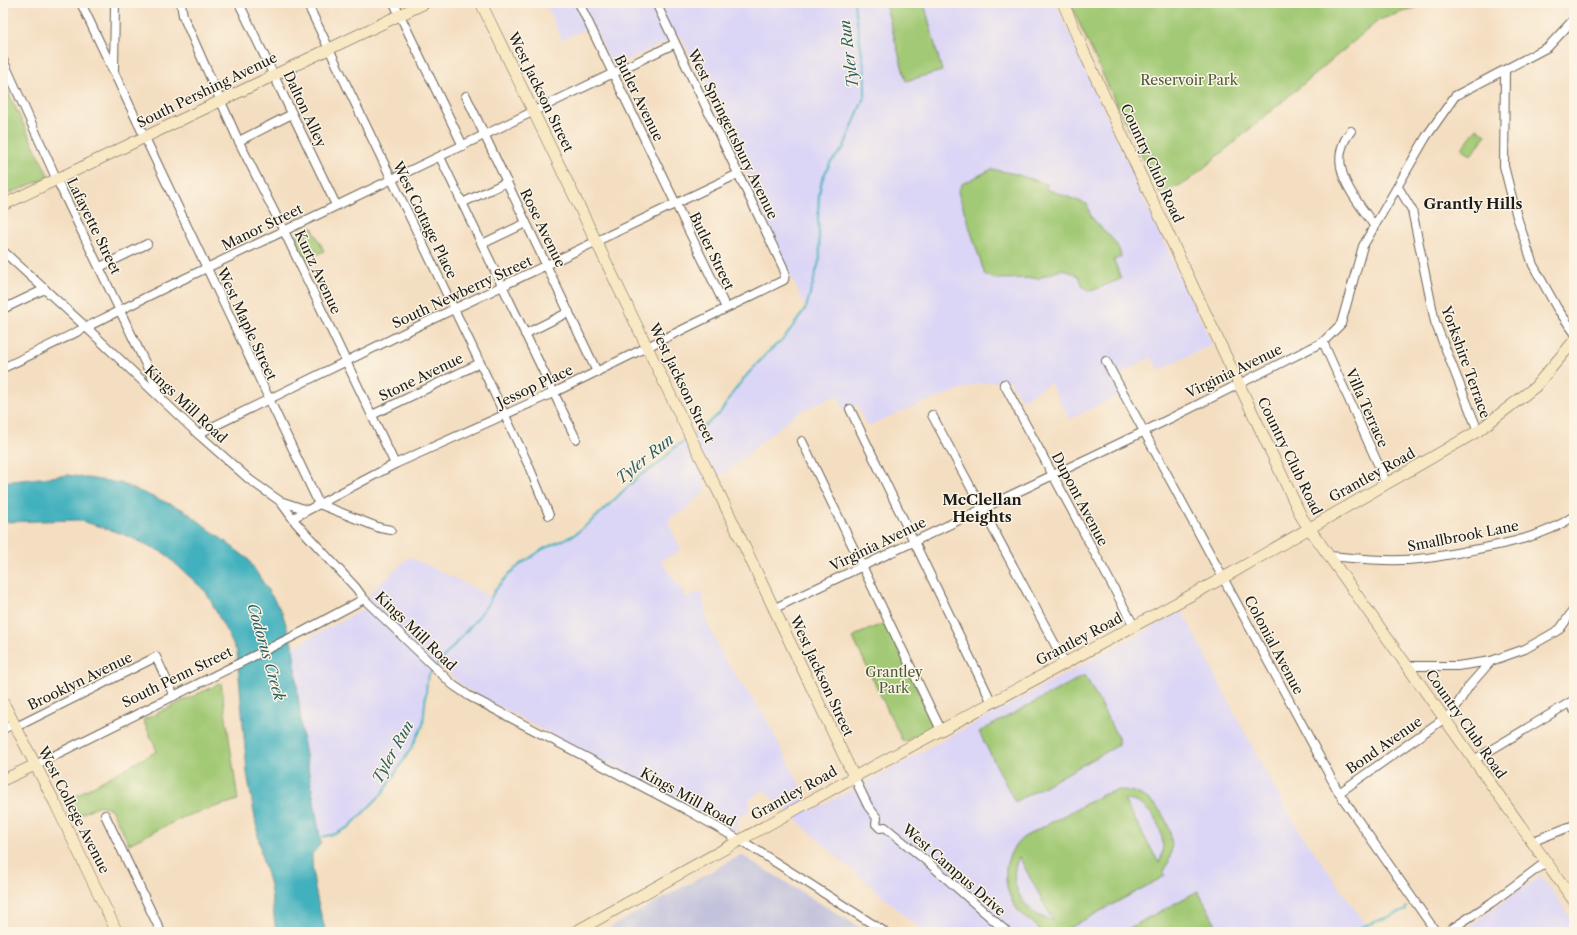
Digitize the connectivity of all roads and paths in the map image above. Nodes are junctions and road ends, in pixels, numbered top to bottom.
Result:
1 (80, 3) edge
2 (115, 3) edge
3 (181, 3) edge
4 (239, 3) edge
5 (307, 3) edge
6 (394, 3) edge
7 (425, 3) edge
8 (481, 3) edge
9 (579, 3) edge
10 (656, 3) edge
11 (1063, 3) edge
12 (400, 15) junction
13 (1574, 19) edge
14 (674, 44) junction
15 (329, 49) junction
16 (3, 60) edge
17 (1505, 70) junction
18 (114, 73) junction
19 (274, 74) junction
20 (613, 74) junction
21 (466, 96) dead end
22 (221, 101) junction
23 (534, 112) junction
24 (292, 114) junction
25 (1350, 131) dead end
26 (485, 135) junction
27 (144, 137) junction
28 (239, 141) junction
29 (463, 146) junction
30 (440, 157) junction
31 (738, 174) junction
32 (57, 180) junction
33 (392, 180) junction
34 (506, 182) junction
35 (1398, 187) junction
36 (462, 203) junction
37 (676, 204) junction
38 (3, 205) edge
39 (336, 205) junction
40 (526, 223) junction
41 (1375, 227) junction
42 (284, 231) junction
43 (597, 242) junction
44 (147, 244) dead end
45 (482, 244) junction
46 (3, 251) edge
47 (100, 266) junction
48 (547, 266) junction
49 (206, 269) junction
50 (785, 277) joint
51 (502, 288) junction
52 (45, 289) junction
53 (726, 308) junction
54 (3, 309) edge
55 (120, 310) junction
56 (455, 310) junction
57 (569, 312) junction
58 (87, 328) junction
59 (1574, 332) edge
60 (525, 334) junction
61 (1574, 341) edge
62 (1323, 342) junction
63 (647, 347) junction
64 (1106, 361) dead end
65 (346, 362) junction
66 (480, 363) junction
67 (3, 368) edge
68 (597, 372) junction
69 (1004, 384) dead end
70 (1239, 385) junction
71 (553, 393) junction
72 (268, 399) junction
73 (164, 402) junction
74 (850, 409) dead end
75 (932, 414) dead end
76 (372, 415) junction
77 (504, 415) junction
78 (1478, 431) junction
79 (1143, 432) junction
80 (198, 434) junction
81 (576, 439) dead end
82 (802, 441) dead end
83 (395, 464) junction
84 (1052, 474) junction
85 (1387, 484) junction
86 (280, 501) junction
87 (319, 504) junction
88 (982, 508) junction
89 (307, 510) junction
90 (549, 515) dead end
91 (1574, 516) edge
92 (293, 518) junction
93 (1309, 529) junction
94 (391, 530) dead end
95 (914, 542) junction
96 (1329, 556) junction
97 (863, 566) junction
98 (1223, 578) junction
99 (364, 599) junction
100 (773, 609) junction
101 (1574, 609) edge
102 (1134, 626) junction
103 (1491, 661) junction
104 (1066, 663) junction
105 (1406, 666) junction
106 (174, 696) junction
107 (3, 702) edge
108 (992, 703) junction
109 (1572, 704) edge
110 (1444, 719) junction
111 (15, 725) junction
112 (3, 729) edge
113 (941, 730) junction
114 (1474, 760) junction
115 (35, 765) junction
116 (854, 777) junction
117 (3, 780) edge
118 (1339, 793) junction
119 (105, 814) dead end
120 (1574, 825) edge
121 (740, 841) junction
122 (1531, 842) junction
123 (1546, 862) junction
124 (1574, 901) edge
125 (118, 932) edge
126 (161, 932) edge
127 (575, 932) edge
128 (885, 932) edge
129 (1007, 932) edge
130 (1436, 932) edge
131 (1447, 932) edge

1 - 18 street, West Maple Street
2 - 18 street
3 - 22 street, Kurtz Avenue
4 - 19 street, Dalton Alley
5 - 15 street, West Cottage Place
6 - 12 street
7 - 12 street, South Pershing Avenue
8 - 23 street, West Jackson Street
9 - 20 street, Butler Avenue
10 - 14 street, West Springettsbury Avenue
11 - 70 street, Country Club Road
12 - 15 street, South Pershing Avenue
12 - 29 street
13 - 17 street, Virginia Avenue
14 - 20 street, Manor Street
14 - 31 street, West Springettsbury Avenue
15 - 19 street, South Pershing Avenue
15 - 33 street, West Cottage Place
16 - 32 street, Lafayette Street
17 - 35 street, Virginia Avenue
17 - 59 street
18 - 27 street, West Maple Street
19 - 22 street, South Pershing Avenue
19 - 24 street, Dalton Alley
20 - 23 street, Manor Street
20 - 37 street, Butler Avenue
21 - 26 street, Rose Avenue
22 - 27 street, South Pershing Avenue
22 - 28 street, Kurtz Avenue
23 - 26 street, Manor Street
23 - 43 street, West Jackson Street
24 - 28 street
24 - 39 street, Dalton Alley
25 - 41 street
26 - 29 street, Manor Street
26 - 34 street, Rose Avenue
27 - 32 street, South Pershing Avenue
27 - 49 street, West Maple Street
28 - 42 street, Kurtz Avenue
29 - 30 street, Manor Street
30 - 33 street, Manor Street
30 - 36 street
31 - 37 street, South Newberry Street
31 - 50 street, West Springettsbury Avenue
32 - 38 street, South Pershing Avenue
32 - 47 street, Lafayette Street
33 - 39 street, Manor Street
33 - 56 street, West Cottage Place
34 - 36 street
34 - 40 street, Rose Avenue
35 - 41 street, Virginia Avenue
35 - 78 street, Yorkshire Terrace
36 - 45 street
37 - 43 street, South Newberry Street
37 - 53 street, Butler Street
39 - 42 street, Manor Street
40 - 45 street
40 - 48 street, Rose Avenue
41 - 62 street, Virginia Avenue
42 - 49 street, Manor Street
42 - 65 street, Kurtz Avenue
43 - 48 street, South Newberry Street
43 - 63 street, West Jackson Street
44 - 47 street
45 - 51 street
46 - 52 street, Kings Mill Road
47 - 55 street, Lafayette Street
48 - 51 street, South Newberry Street
48 - 57 street, Rose Avenue
49 - 55 street, Manor Street
49 - 72 street, West Maple Street
50 - 53 street, Jessop Place
51 - 56 street, South Newberry Street
51 - 60 street
52 - 54 street
52 - 58 street, Kings Mill Road
53 - 63 street, Jessop Place
55 - 58 street, Manor Street
55 - 73 street, Lafayette Street
56 - 65 street, South Newberry Street
56 - 66 street, West Cottage Place
57 - 60 street
57 - 68 street, Rose Avenue
58 - 67 street, Manor Street
58 - 73 street, Kings Mill Road
60 - 71 street
61 - 78 street, Grantley Road
62 - 70 street, Virginia Avenue
62 - 85 street, Villa Terrace
63 - 68 street, Jessop Place
63 - 100 street, West Jackson Street
64 - 79 street, Colonial Avenue
65 - 72 street, South Newberry Street
65 - 76 street, Kurtz Avenue
66 - 76 street, Stone Avenue
66 - 77 street, West Cottage Place
68 - 71 street, Jessop Place
69 - 84 street, Dupont Avenue
70 - 79 street, Virginia Avenue
70 - 93 street, Country Club Road
71 - 77 street, Jessop Place
71 - 81 street
72 - 80 street, South Newberry Street
72 - 87 street, West Maple Street
73 - 80 street, Kings Mill Road
74 - 95 street
75 - 88 street
76 - 83 street, Kurtz Avenue
77 - 83 street, Jessop Place
77 - 90 street, West Cottage Place
78 - 85 street, Grantley Road
79 - 84 street, Virginia Avenue
79 - 98 street, Colonial Avenue
80 - 86 street, Kings Mill Road
82 - 97 street
83 - 87 street, Jessop Place
84 - 88 street, Virginia Avenue
84 - 102 street, Dupont Avenue
85 - 93 street, Grantley Road
86 - 89 street
86 - 92 street, Kings Mill Road
87 - 89 street, Jessop Place
87 - 94 street
88 - 95 street, Virginia Avenue
88 - 104 street
89 - 92 street, Jessop Place
91 - 96 street, Smallbrook Lane
92 - 99 street, Kings Mill Road
93 - 96 street, Country Club Road
93 - 98 street, Grantley Road
95 - 97 street, Virginia Avenue
95 - 108 street
96 - 105 street, Country Club Road
97 - 100 street, Virginia Avenue
97 - 113 street
98 - 102 street, Grantley Road
98 - 118 street, Colonial Avenue
99 - 106 street, South Penn Street
99 - 121 street, Kings Mill Road
100 - 116 street, West Jackson Street
101 - 103 street
102 - 104 street, Grantley Road
103 - 105 street
103 - 110 street, Bond Avenue
104 - 108 street, Grantley Road
105 - 110 street, Country Club Road
106 - 111 street, Brooklyn Avenue
106 - 115 street, South Penn Street
107 - 111 street, West College Avenue
108 - 113 street, Grantley Road
109 - 114 street
110 - 114 street, Country Club Road
110 - 118 street, Bond Avenue
111 - 112 street, Brooklyn Avenue
111 - 115 street, West College Avenue
113 - 116 street, Grantley Road
114 - 122 street, Country Club Road
115 - 117 street, South Penn Street
115 - 125 street, West College Avenue
116 - 121 street, Grantley Road
116 - 129 street, West Campus Drive
118 - 130 street, Colonial Avenue
119 - 126 street
120 - 122 street
121 - 127 street, Grantley Road
121 - 128 street, Kings Mill Road
122 - 123 street, Country Club Road
123 - 124 street, Country Club Road
123 - 131 street

